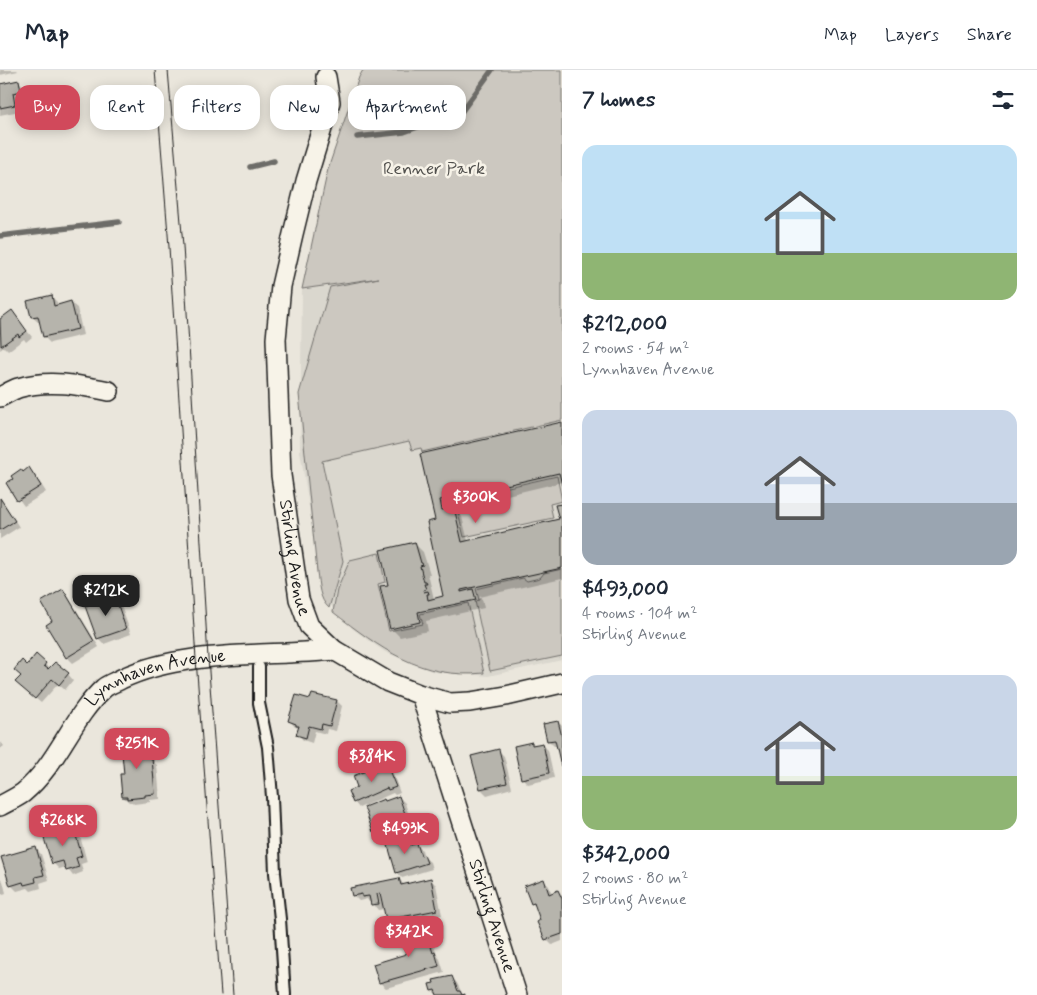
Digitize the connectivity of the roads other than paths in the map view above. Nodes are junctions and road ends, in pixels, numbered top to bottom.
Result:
1 (325, 72) edge
2 (109, 391) dead end
3 (0, 397) edge
4 (334, 650) junction
5 (260, 667) dead end
6 (562, 683) edge
7 (421, 695) junction
8 (0, 806) edge
9 (285, 995) edge
10 (516, 995) edge

1 - 4 street, Stirling Avenue
2 - 3 street
4 - 7 street, Stirling Avenue
4 - 8 street, Lynnhaven Avenue
5 - 9 lane
6 - 7 street
7 - 10 street, Stirling Avenue

